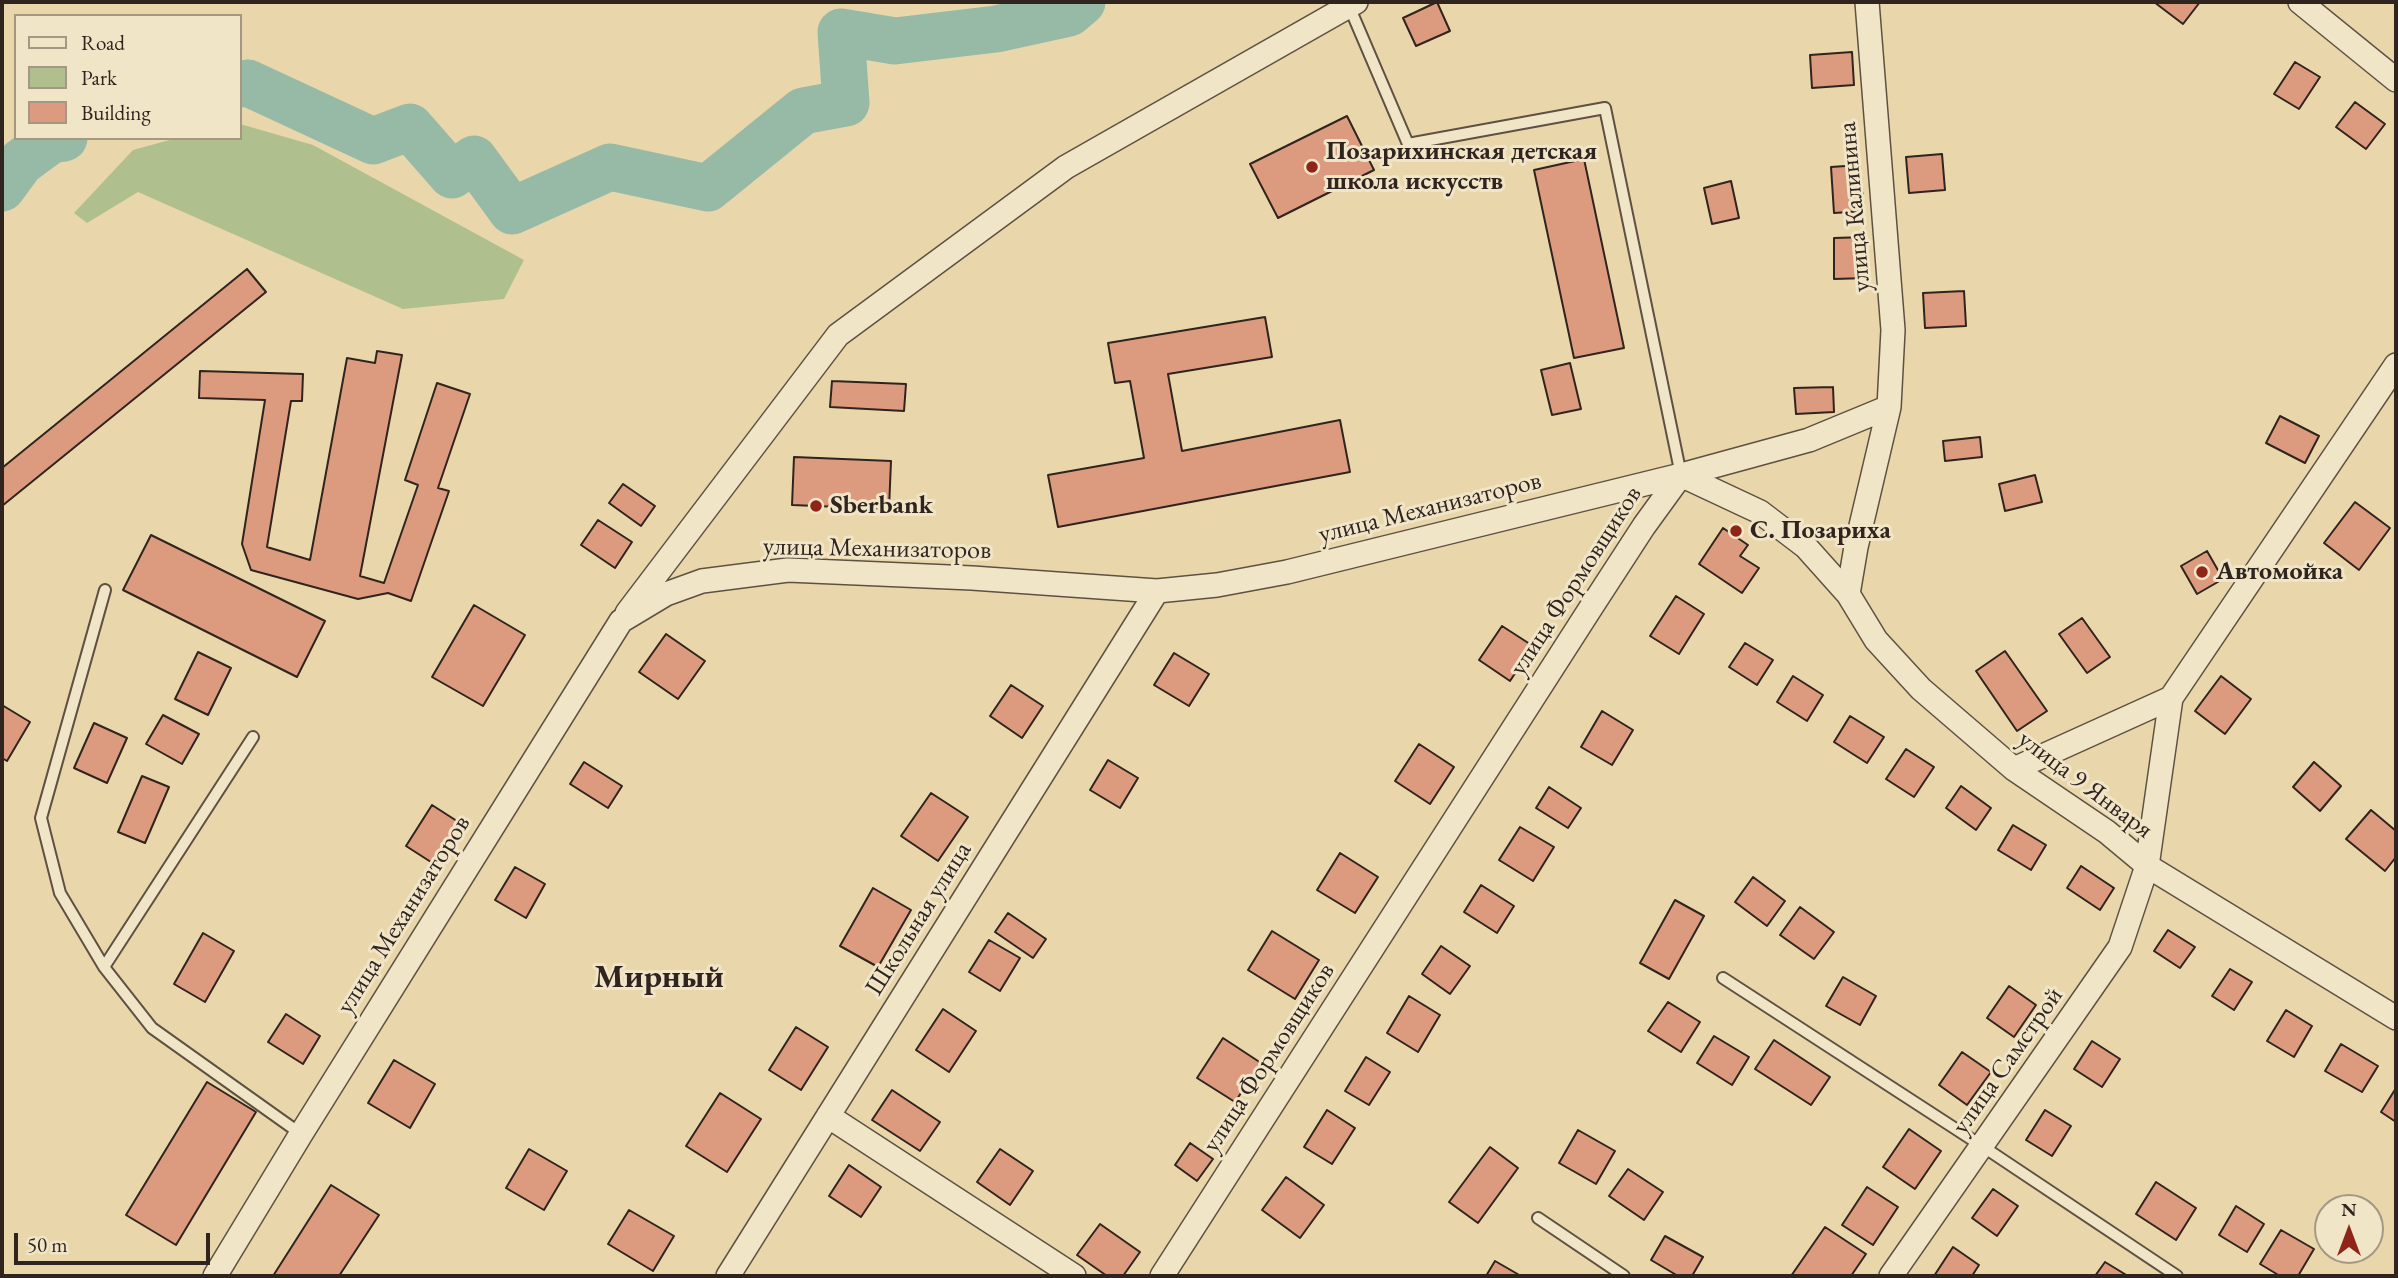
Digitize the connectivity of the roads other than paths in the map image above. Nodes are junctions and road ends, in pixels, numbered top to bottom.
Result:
1 (1867, 2) edge
2 (2300, 2) edge
3 (1353, 4) edge
4 (2396, 80) edge
5 (2396, 365) edge
6 (1889, 407) junction
7 (1681, 475) junction
8 (105, 590) dead end
9 (1157, 591) junction
10 (1848, 594) junction
11 (621, 621) junction
12 (2171, 698) junction
13 (253, 737) dead end
14 (2014, 769) junction
15 (2147, 866) junction
16 (104, 967) junction
17 (1723, 978) dead end
18 (2396, 1018) edge
19 (828, 1116) junction
20 (300, 1134) junction
21 (1982, 1146) junction
22 (1538, 1218) dead end
23 (215, 1276) edge
24 (728, 1276) edge
25 (1074, 1276) edge
26 (1163, 1276) edge
27 (1624, 1276) edge
28 (1891, 1276) edge
29 (2177, 1276) edge

1 - 6 street, улица Калинина
2 - 4 street
3 - 7 lane
3 - 11 street
5 - 12 street
6 - 7 street, улица Механизаторов
6 - 10 street, улица Калинина
7 - 9 street, улица Механизаторов
7 - 10 street, улица 9 Января
7 - 26 street, улица Формовщиков
8 - 16 lane
9 - 11 street, улица Механизаторов
9 - 19 street, Школьная улица
10 - 14 street, улица 9 Января
11 - 20 street, улица Механизаторов
12 - 14 street
12 - 15 street, улица Самстрой
13 - 16 lane
14 - 15 street, улица 9 Января
15 - 18 street, улица 9 Января
15 - 21 street, улица Самстрой
16 - 20 lane
17 - 21 lane
19 - 24 street, Школьная улица
19 - 25 street
20 - 23 street, улица Механизаторов
21 - 28 street, улица Самстрой
21 - 29 lane
22 - 27 lane

